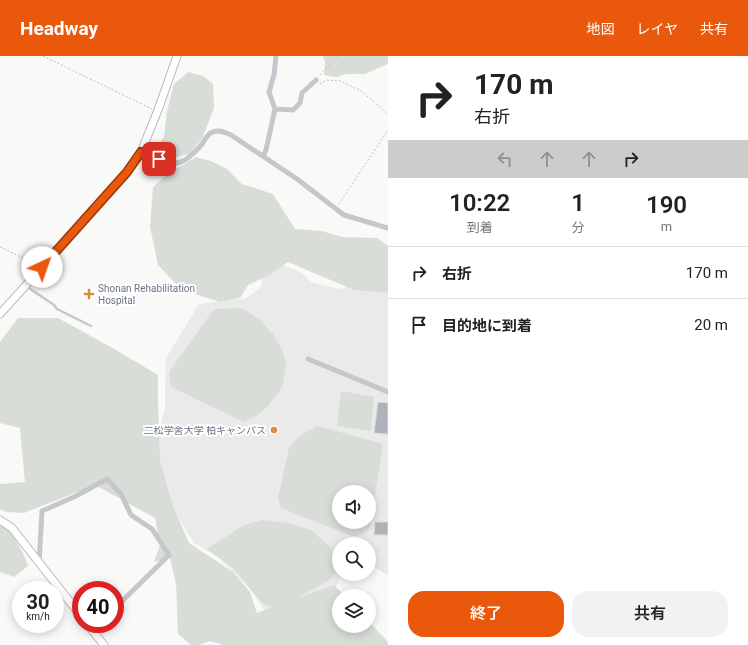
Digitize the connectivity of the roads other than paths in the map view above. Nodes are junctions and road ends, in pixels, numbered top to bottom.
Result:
1 (177, 56) edge
2 (276, 56) edge
3 (316, 80) road end
4 (275, 109) junction
5 (141, 152) junction
6 (264, 156) junction
7 (388, 228) edge
8 (26, 286) junction
9 (0, 314) edge
10 (91, 326) dead end
11 (308, 359) dead end
12 (388, 392) edge
13 (0, 520) edge
14 (39, 563) junction
15 (124, 599) edge
16 (72, 605) edge
17 (94, 633) edge
18 (104, 645) edge

1 - 5 street
2 - 4 street
3 - 4 street
4 - 6 street
5 - 6 street
5 - 8 street
6 - 7 street
8 - 9 street
8 - 10 lane
11 - 12 street
13 - 14 street
14 - 15 street
14 - 16 street
17 - 18 street

